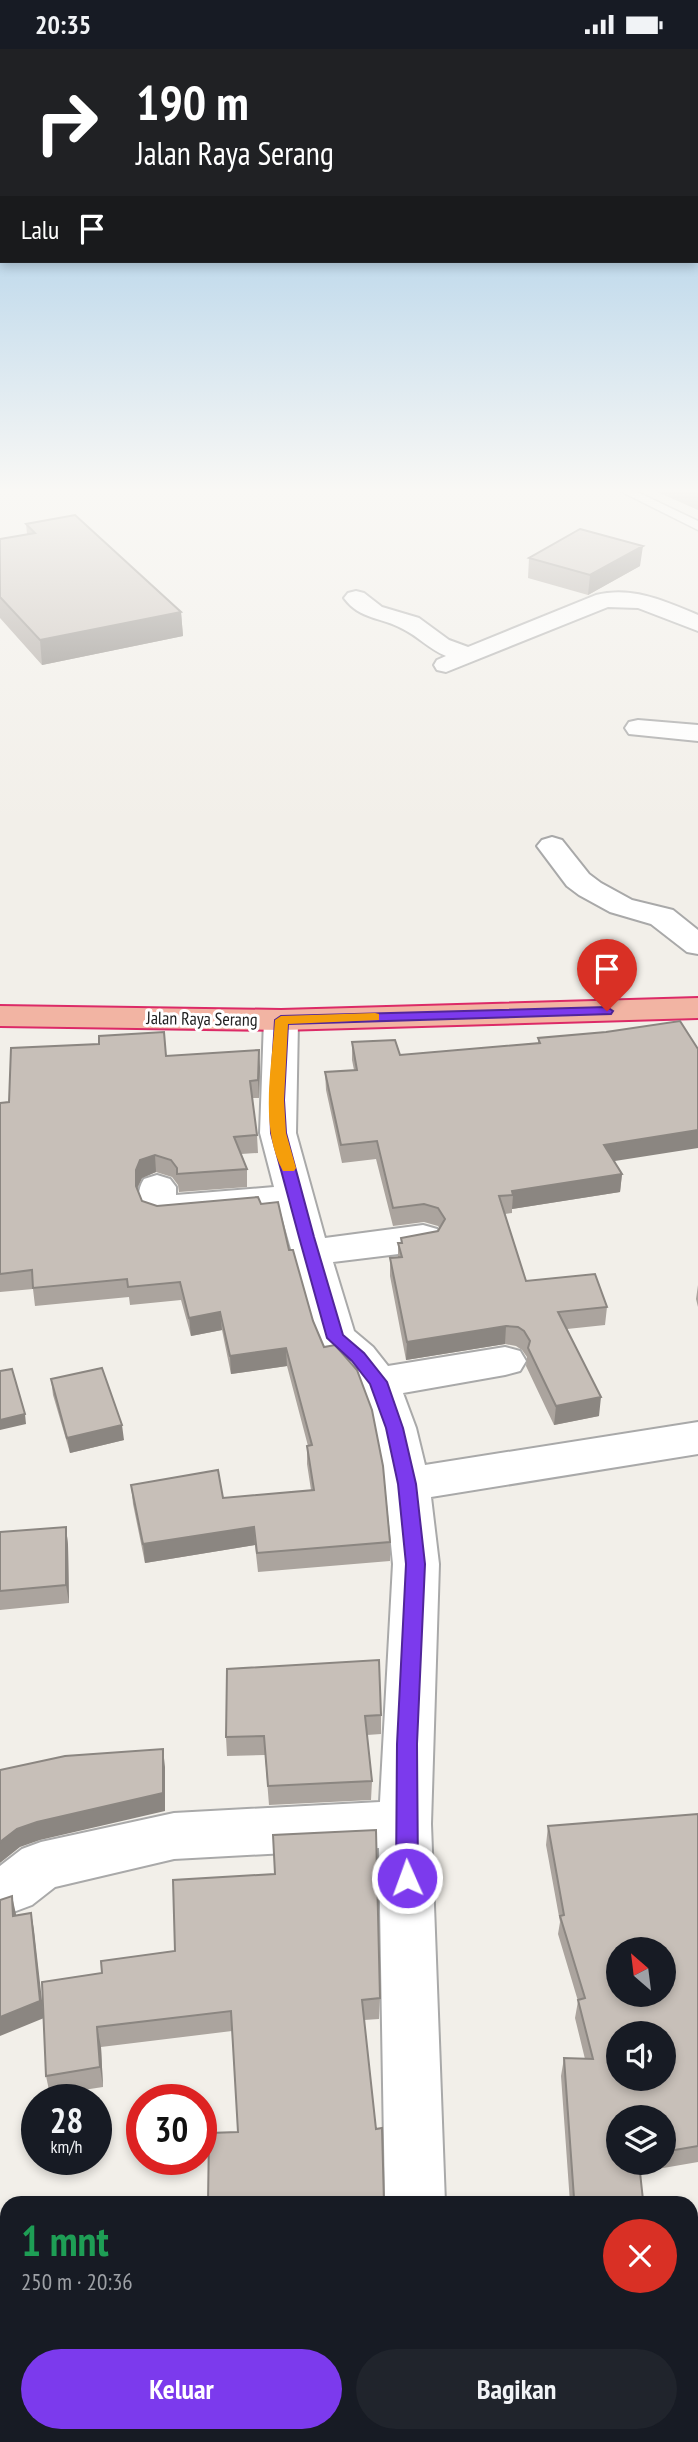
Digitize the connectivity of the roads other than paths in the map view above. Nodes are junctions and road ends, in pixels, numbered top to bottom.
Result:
1 (359, 601) edge
2 (602, 601) edge
3 (642, 601) edge
4 (698, 624) edge
5 (638, 728) dead end
6 (698, 733) edge
7 (552, 846) dead end
8 (698, 945) edge
9 (698, 1008) edge
10 (0, 1016) edge
11 (281, 1020) junction
12 (157, 1187) dead end
13 (297, 1197) junction
14 (423, 1238) edge
15 (311, 1252) junction
16 (505, 1361) dead end
17 (378, 1382) junction
18 (698, 1438) edge
19 (407, 1484) junction
20 (405, 1824) junction
21 (0, 1893) edge
22 (415, 2196) edge

1 - 2 street
3 - 4 street
5 - 6 street
7 - 8 street
9 - 11 highway, Jalan Raya Serang
10 - 11 highway, Jalan Raya Serang
11 - 13 street
12 - 13 street
13 - 15 street
14 - 15 street
15 - 17 street
16 - 17 street
17 - 19 street
18 - 19 street
19 - 20 street
20 - 21 street
20 - 22 street

